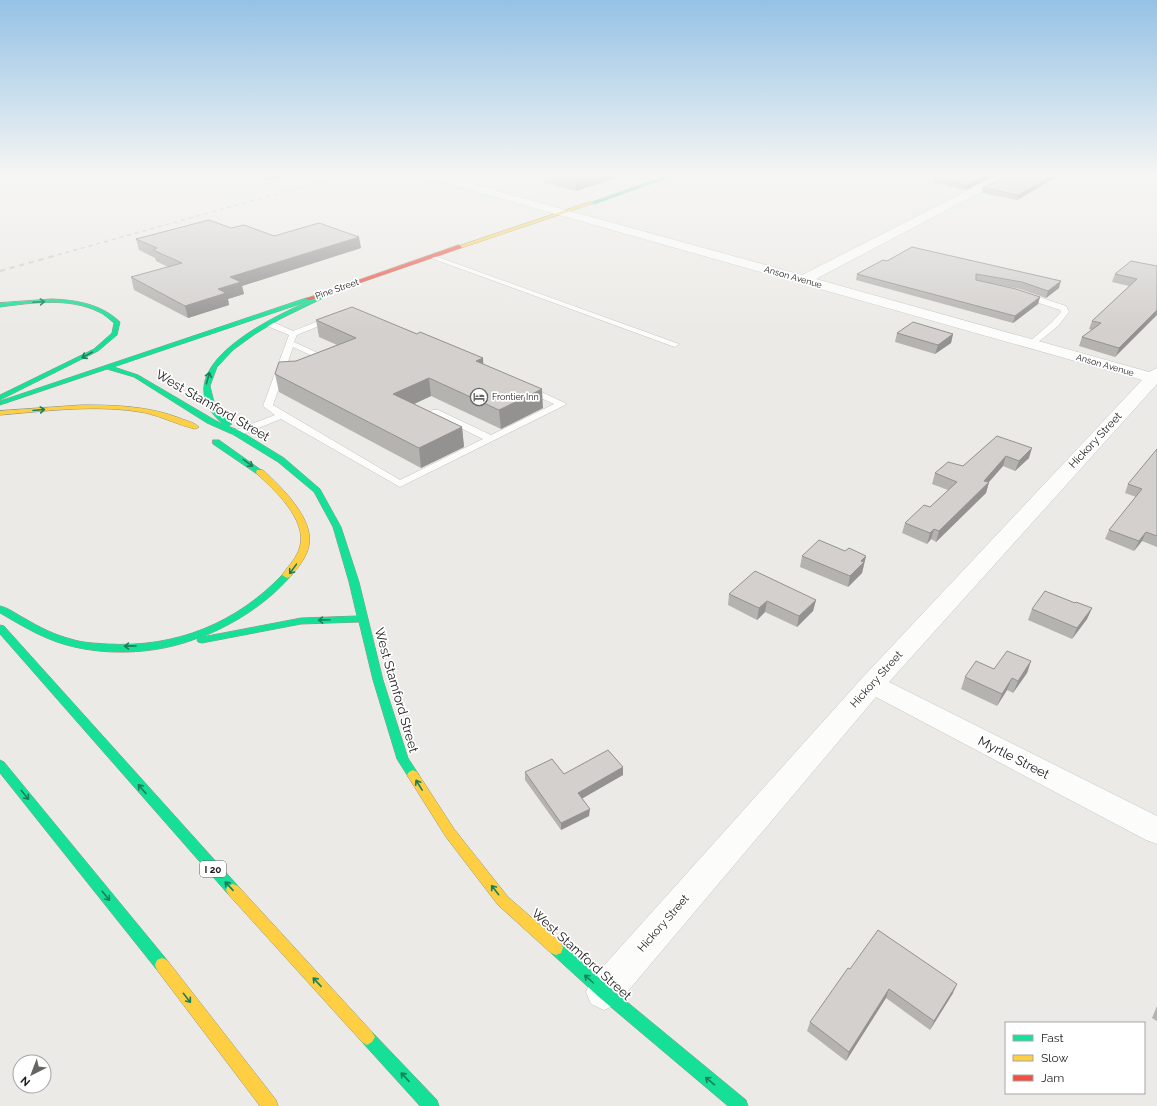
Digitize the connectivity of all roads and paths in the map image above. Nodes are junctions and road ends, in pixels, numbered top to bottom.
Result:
1 (521, 227) edge
2 (615, 227) edge
3 (906, 227) edge
4 (433, 257) junction
5 (804, 280) junction
6 (343, 287) junction
7 (1017, 292) edge
8 (0, 305) edge
9 (339, 316) edge
10 (270, 324) junction
11 (293, 334) junction
12 (290, 343) junction
13 (675, 344) dead end
14 (1032, 344) junction
15 (334, 362) edge
16 (108, 367) junction
17 (1156, 377) edge
18 (118, 382) dead end
19 (519, 386) edge
20 (0, 398) edge
21 (0, 403) edge
22 (156, 404) dead end
23 (435, 412) edge
24 (0, 413) edge
25 (282, 415) junction
26 (194, 427) junction
27 (237, 433) junction
28 (211, 438) junction
29 (491, 439) junction
30 (0, 609) edge
31 (363, 619) junction
32 (0, 628) edge
33 (157, 646) junction
34 (872, 684) junction
35 (0, 765) edge
36 (1157, 831) edge
37 (604, 992) junction
38 (270, 1106) edge
39 (432, 1106) edge
40 (740, 1106) edge

1 - 4 main road, Pine Street
2 - 5 street, Anson Avenue
3 - 5 street
4 - 6 main road, Pine Street
4 - 13 lane
5 - 14 street, Anson Avenue
6 - 10 main road
6 - 16 main road, Pine Street
7 - 14 lane
8 -> 20 main road
9 - 11 lane
10 - 11 lane
27 -> 10 main road
11 - 12 lane
12 - 15 lane
12 - 25 lane
14 - 17 street, Anson Avenue
16 - 18 main road
16 - 21 main road, Pine Street
16 - 27 main road, West Stamford Street
17 - 34 street, Hickory Street
19 - 29 lane
22 - 26 main road
23 - 29 lane
24 -> 26 main road
25 - 27 lane
25 - 29 lane
26 - 28 main road
27 - 28 main road
27 - 31 main road, West Stamford Street
28 -> 33 main road
33 -> 30 main road
31 -> 33 main road
37 -> 31 main road, West Stamford Street
39 -> 32 main road, I 20
34 - 36 street, Myrtle Street
34 - 37 street, Hickory Street
35 -> 38 main road
40 -> 37 main road, West Stamford Street

